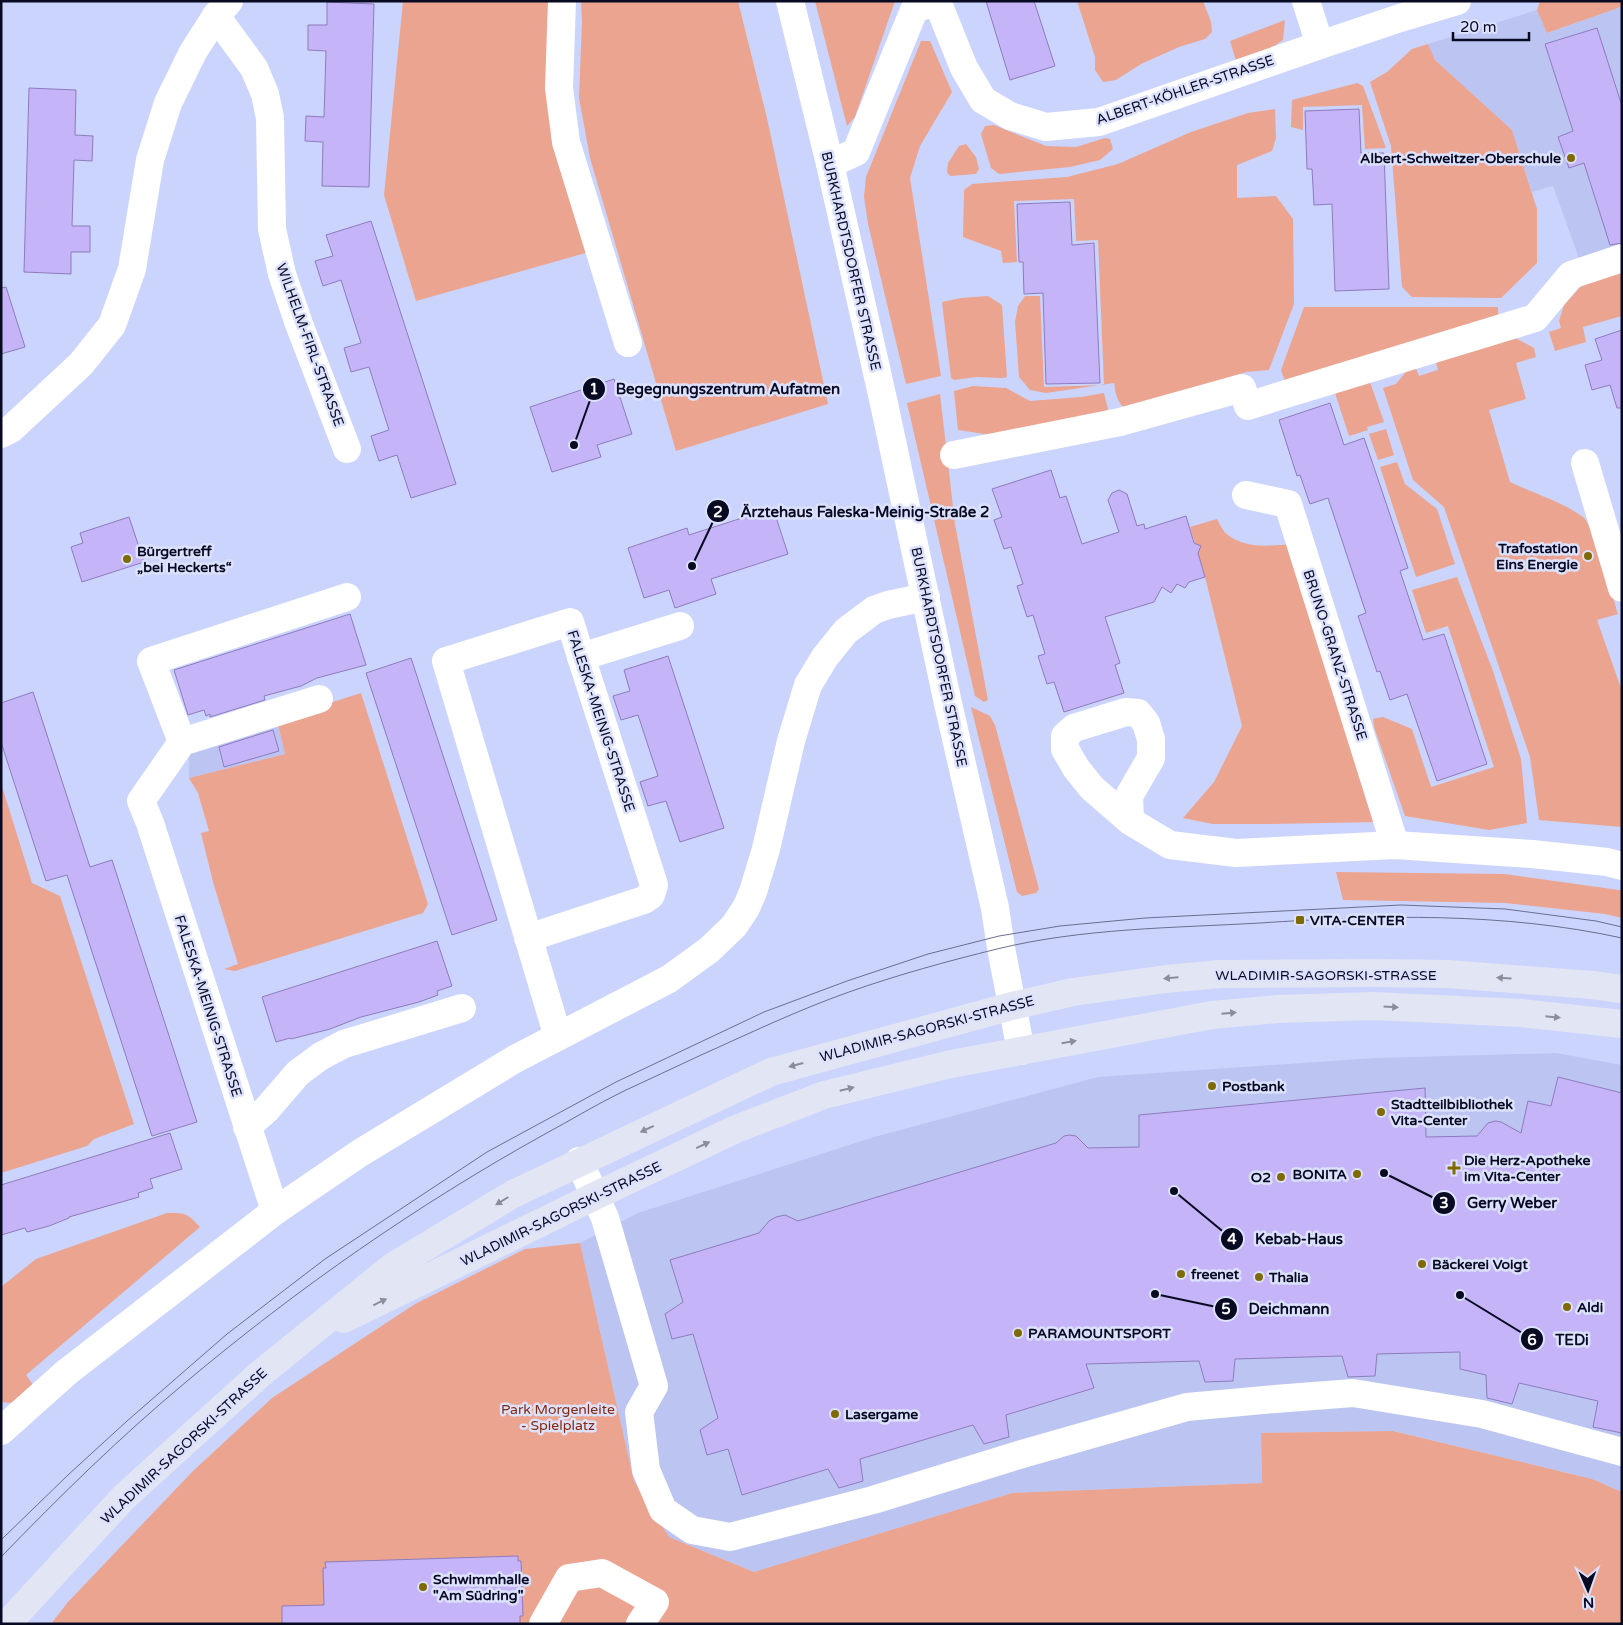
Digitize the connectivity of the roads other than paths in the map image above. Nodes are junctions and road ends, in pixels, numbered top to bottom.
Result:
1 (562, 1) edge
2 (790, 1) edge
3 (936, 1) edge
4 (1306, 1) edge
5 (1457, 1) edge
6 (223, 9) edge
7 (1320, 45) junction
8 (830, 164) junction
9 (1622, 258) edge
10 (628, 343) dead end
11 (1, 434) edge
12 (347, 449) dead end
13 (954, 455) dead end
14 (1585, 463) dead end
15 (1246, 495) dead end
16 (1622, 588) edge
17 (347, 597) dead end
18 (926, 597) junction
19 (680, 626) dead end
20 (581, 657) junction
21 (319, 699) dead end
22 (182, 742) junction
23 (1130, 821) dead end
24 (1395, 845) junction
25 (1622, 866) edge
26 (528, 938) junction
27 (1622, 989) edge
28 (1012, 1006) junction
29 (462, 1008) dead end
30 (1622, 1024) edge
31 (558, 1037) junction
32 (1021, 1050) junction
33 (247, 1126) junction
34 (579, 1161) junction
35 (595, 1196) junction
36 (275, 1211) junction
37 (305, 1338) junction
38 (1, 1431) edge
39 (1622, 1452) edge
40 (648, 1613) edge
41 (7, 1624) edge
42 (542, 1624) edge

1 - 10 street
2 - 8 street, BURKHARDTSDORFER STRASSE
3 - 7 street, ALBERT-KÖHLER-STRASSE
3 - 8 street, ALBERT-KÖHLER-STRASSE
4 - 7 street
5 - 7 street, ALBERT-KÖHLER-STRASSE
6 - 11 street, WILHELM-FIRL-STRASSE
6 - 12 street, WILHELM-FIRL-STRASSE
8 - 18 street, BURKHARDTSDORFER STRASSE
9 - 13 street
14 - 16 street
15 - 24 street, BRUNO-GRANZ-STRASSE
17 - 22 street
18 - 28 street, BURKHARDTSDORFER STRASSE
18 - 31 street
19 - 20 street
20 - 26 street, FALESKA-MEINIG-STRASSE
20 - 26 street, FALESKA-MEINIG-STRASSE
21 - 22 street
22 - 33 street, FALESKA-MEINIG-STRASSE
23 - 24 street
24 - 25 street
26 - 31 street, FALESKA-MEINIG-STRASSE
27 -> 28 main road, WLADIMIR-SAGORSKI-STRASSE
28 - 32 street, BURKHARDTSDORFER STRASSE
28 -> 34 main road, WLADIMIR-SAGORSKI-STRASSE
29 - 33 street
32 -> 30 main road, WLADIMIR-SAGORSKI-STRASSE
31 - 36 street
35 -> 32 main road, WLADIMIR-SAGORSKI-STRASSE
33 - 36 street, FALESKA-MEINIG-STRASSE
34 - 35 street
34 -> 37 main road, WLADIMIR-SAGORSKI-STRASSE
37 -> 35 main road, WLADIMIR-SAGORSKI-STRASSE
35 - 39 street
36 - 38 street
37 - 41 main road, WLADIMIR-SAGORSKI-STRASSE
40 - 42 street

